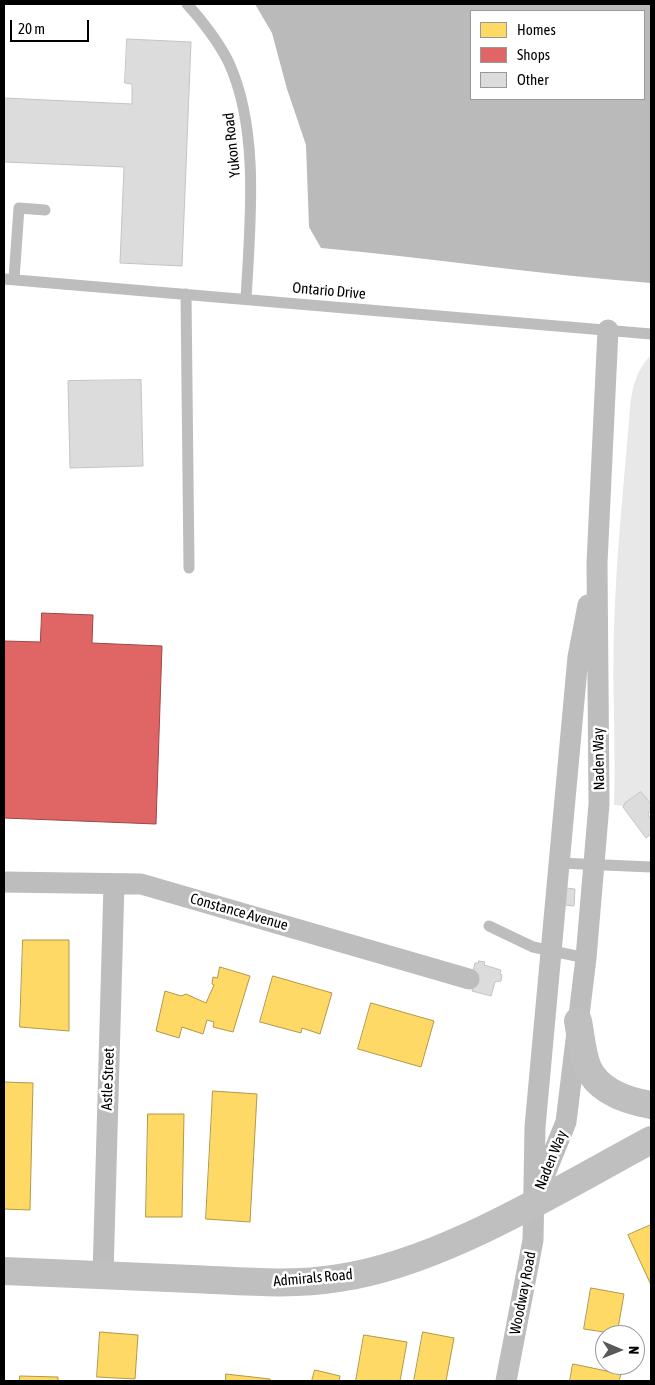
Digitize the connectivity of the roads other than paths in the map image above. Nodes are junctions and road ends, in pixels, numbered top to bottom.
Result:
1 (187, 4) edge
2 (45, 210) dead end
3 (9, 279) edge
4 (186, 294) junction
5 (246, 299) junction
6 (608, 330) junction
7 (651, 334) edge
8 (597, 563) junction
9 (189, 568) dead end
10 (559, 863) junction
11 (594, 864) junction
12 (651, 867) edge
13 (4, 882) edge
14 (114, 884) junction
15 (489, 926) dead end
16 (550, 951) junction
17 (586, 958) junction
18 (469, 979) dead end
19 (578, 1022) junction
20 (651, 1104) edge
21 (651, 1140) edge
22 (533, 1203) junction
23 (4, 1271) edge
24 (103, 1275) junction
25 (506, 1381) edge

1 - 5 lane, Yukon Road
2 - 3 lane
3 - 4 lane, Ontario Drive
4 - 5 lane, Ontario Drive
4 - 9 lane
5 - 6 lane, Ontario Drive
6 - 7 lane, Ontario Drive
6 - 8 street, Naden Way
8 - 10 street, Naden Way
8 - 11 street, Naden Way
10 - 11 lane
10 - 16 street, Naden Way
11 - 12 lane
11 - 17 street, Naden Way
13 - 14 street, Constance Avenue
14 - 18 street, Constance Avenue
14 - 24 street, Astle Street
15 - 16 lane
16 - 17 lane
16 - 22 street, Naden Way
17 - 19 street, Naden Way
19 - 20 main road
19 - 22 street, Naden Way
21 - 22 main road, Admirals Road
22 - 24 main road, Admirals Road
22 - 25 street, Woodway Road
23 - 24 main road, Admirals Road

